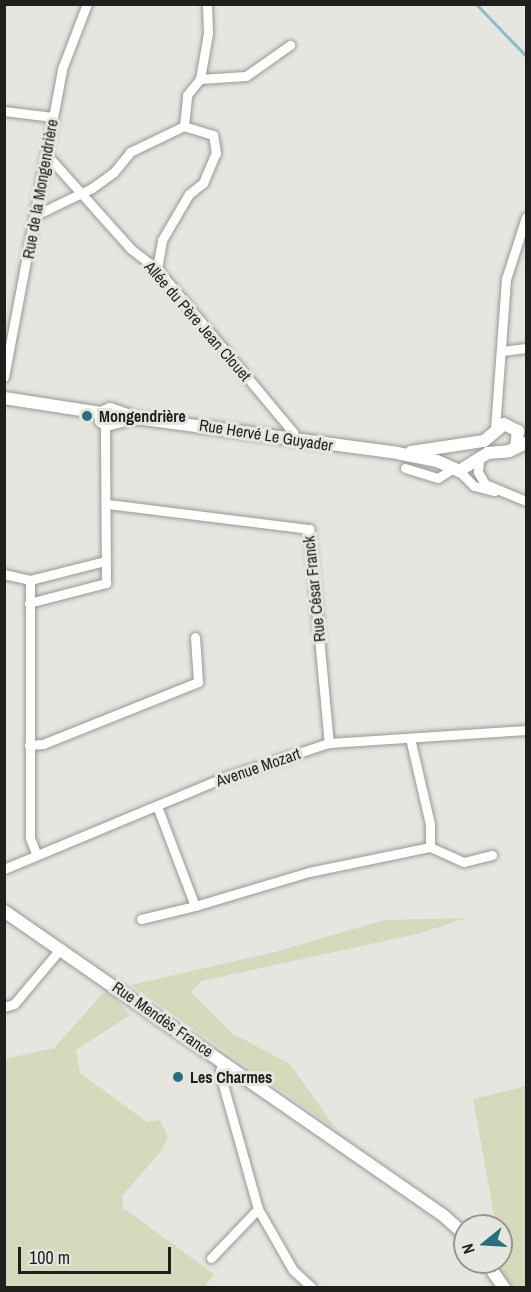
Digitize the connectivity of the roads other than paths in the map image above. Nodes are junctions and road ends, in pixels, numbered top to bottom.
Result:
1 (87, 4) edge
2 (207, 4) edge
3 (290, 45) dead end
4 (200, 80) junction
5 (4, 111) edge
6 (53, 117) junction
7 (184, 126) junction
8 (47, 155) junction
9 (81, 193) junction
10 (38, 214) junction
11 (526, 217) edge
12 (523, 238) edge
13 (157, 269) junction
14 (526, 348) edge
15 (502, 351) junction
16 (4, 377) edge
17 (500, 397) junction
18 (4, 398) edge
19 (109, 418) junction
20 (518, 429) edge
21 (494, 431) junction
22 (294, 439) junction
23 (521, 445) edge
24 (452, 446) junction
25 (501, 451) junction
26 (397, 453) junction
27 (479, 460) junction
28 (405, 468) dead end
29 (453, 468) junction
30 (496, 491) junction
31 (526, 501) edge
32 (108, 504) junction
33 (105, 561) junction
34 (4, 574) edge
35 (30, 580) junction
36 (29, 603) junction
37 (195, 637) dead end
38 (526, 730) edge
39 (410, 738) junction
40 (329, 743) junction
41 (28, 745) junction
42 (157, 806) junction
43 (430, 847) junction
44 (36, 853) junction
45 (492, 855) dead end
46 (4, 869) edge
47 (195, 906) junction
48 (4, 911) edge
49 (141, 919) dead end
50 (61, 948) junction
51 (4, 1007) edge
52 (223, 1062) junction
53 (258, 1209) junction
54 (453, 1225) edge
55 (211, 1258) dead end
56 (495, 1274) edge
57 (312, 1287) edge
58 (504, 1287) edge

1 - 6 street, Rue de la Mongendrière
2 - 4 street
3 - 4 street
4 - 7 street
5 - 6 street
6 - 8 street, Rue de la Mongendrière
7 - 9 street
7 - 13 street
8 - 9 street, Allée du Père Jean Clouet
8 - 10 street, Rue de la Mongendrière
9 - 10 street
9 - 13 street, Allée du Père Jean Clouet
10 - 16 street, Rue de la Mongendrière
11 - 12 street
12 - 15 street
13 - 22 street, Allée du Père Jean Clouet
14 - 15 street
15 - 17 street
17 - 20 street
17 - 21 street
18 - 19 street, Rue Hervé Le Guyader
19 - 22 street, Rue Hervé Le Guyader
19 - 32 street
20 - 21 street, Rue Hervé Le Guyader
20 - 23 street
21 - 24 street, Rue Hervé Le Guyader
21 - 25 street
22 - 26 street, Rue Hervé Le Guyader
23 - 25 street
24 - 26 street, Rue Hervé Le Guyader
24 - 29 street
25 - 27 street
26 - 29 street, Rue Hervé Le Guyader
27 - 29 street
27 - 30 street
28 - 29 street
29 - 30 street
30 - 31 street
32 - 33 street
32 - 40 street, Rue César Franck
33 - 35 street
33 - 36 street
34 - 35 street
35 - 36 street
36 - 41 street
37 - 41 street
38 - 39 street, Avenue Mozart
39 - 40 street, Avenue Mozart
39 - 43 street
40 - 42 street, Avenue Mozart
41 - 44 street
42 - 44 street, Avenue Mozart
42 - 47 street
43 - 45 street
43 - 47 street
44 - 46 street, Avenue Mozart
47 - 49 street
48 - 50 street, Rue Mendès France
50 - 51 street
50 - 52 street, Rue Mendès France
52 - 53 street
52 - 54 street, Rue Mendès France
53 - 55 street
53 - 57 street
56 - 58 street

